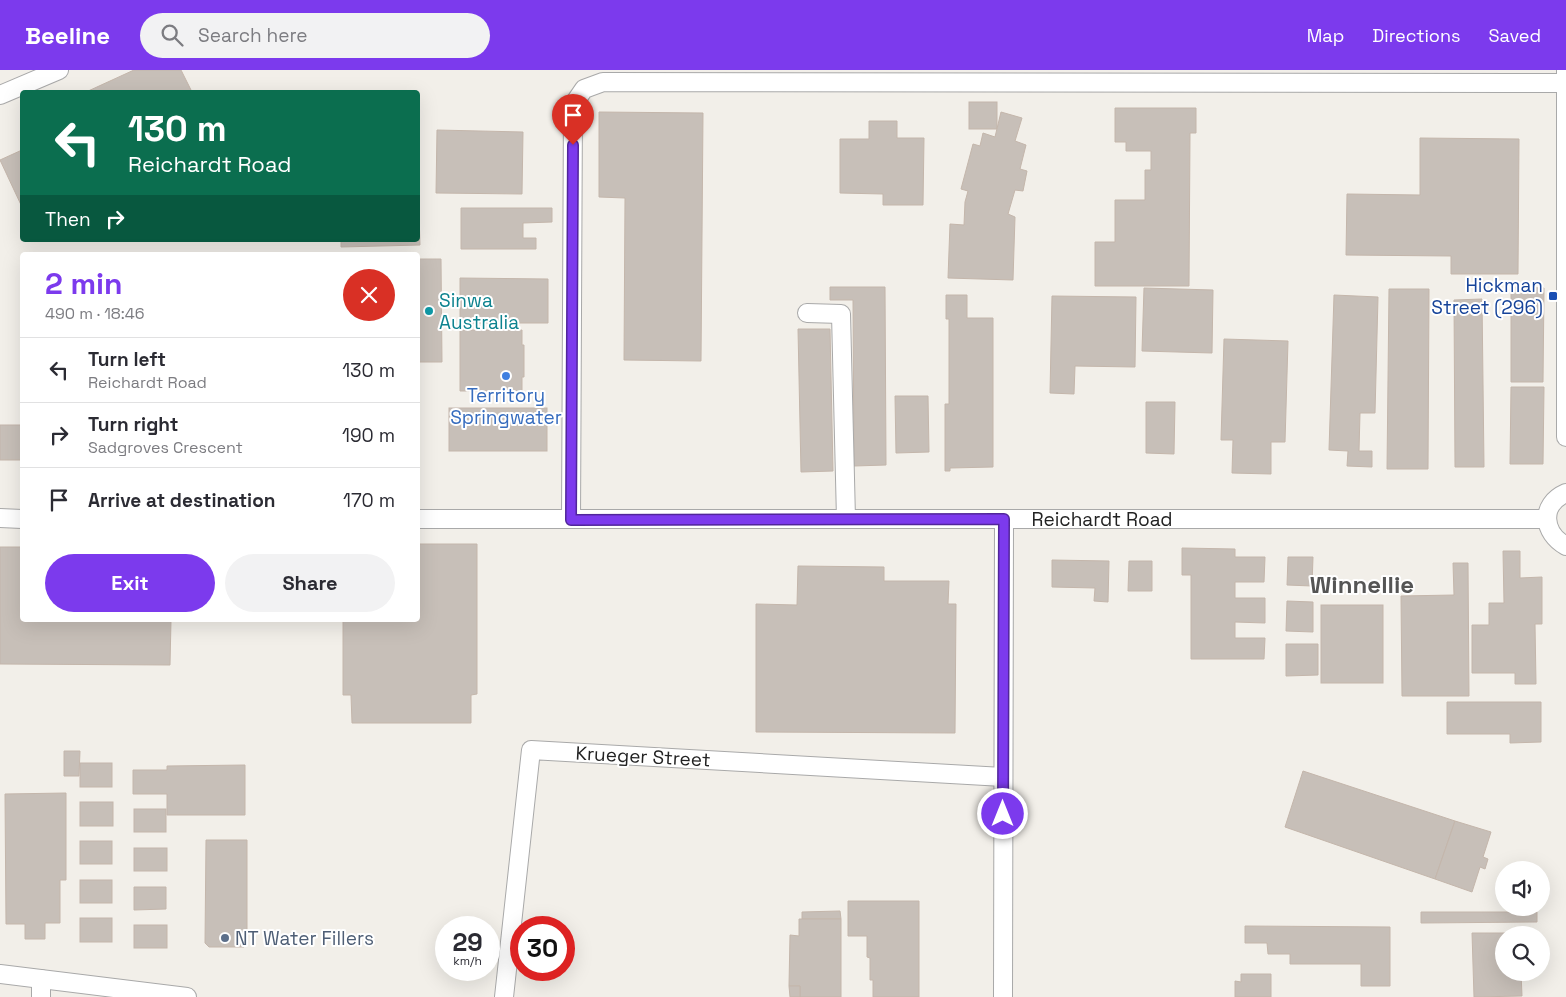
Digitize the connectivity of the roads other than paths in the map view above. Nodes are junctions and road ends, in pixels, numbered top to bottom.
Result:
1 (59, 70) edge
2 (1566, 70) edge
3 (1566, 83) edge
4 (0, 95) edge
5 (807, 313) dead end
6 (1566, 410) edge
7 (1566, 437) edge
8 (1566, 492) edge
9 (0, 518) edge
10 (20, 518) edge
11 (420, 519) edge
12 (846, 519) junction
13 (1004, 519) junction
14 (1547, 519) junction
15 (571, 520) junction
16 (1566, 546) edge
17 (1003, 777) junction
18 (0, 974) edge
19 (41, 979) junction
20 (67, 990) edge
21 (107, 992) edge
22 (139, 994) edge
23 (41, 997) edge
24 (182, 997) edge
25 (187, 997) edge
26 (504, 997) edge
27 (1003, 997) edge

1 - 4 street
2 - 3 street
3 - 6 street
3 - 15 street
5 - 12 street
6 - 7 street
8 - 14 street
9 - 10 street
11 - 15 street, Reichardt Road
12 - 13 street, Reichardt Road
12 - 15 street, Reichardt Road
13 - 14 street, Reichardt Road
13 - 17 street
14 - 16 street
17 - 26 street, Krueger Street
17 - 27 street
18 - 19 street
19 - 20 street
19 - 23 street
20 - 21 street
21 - 22 street
22 - 24 street
24 - 25 street

